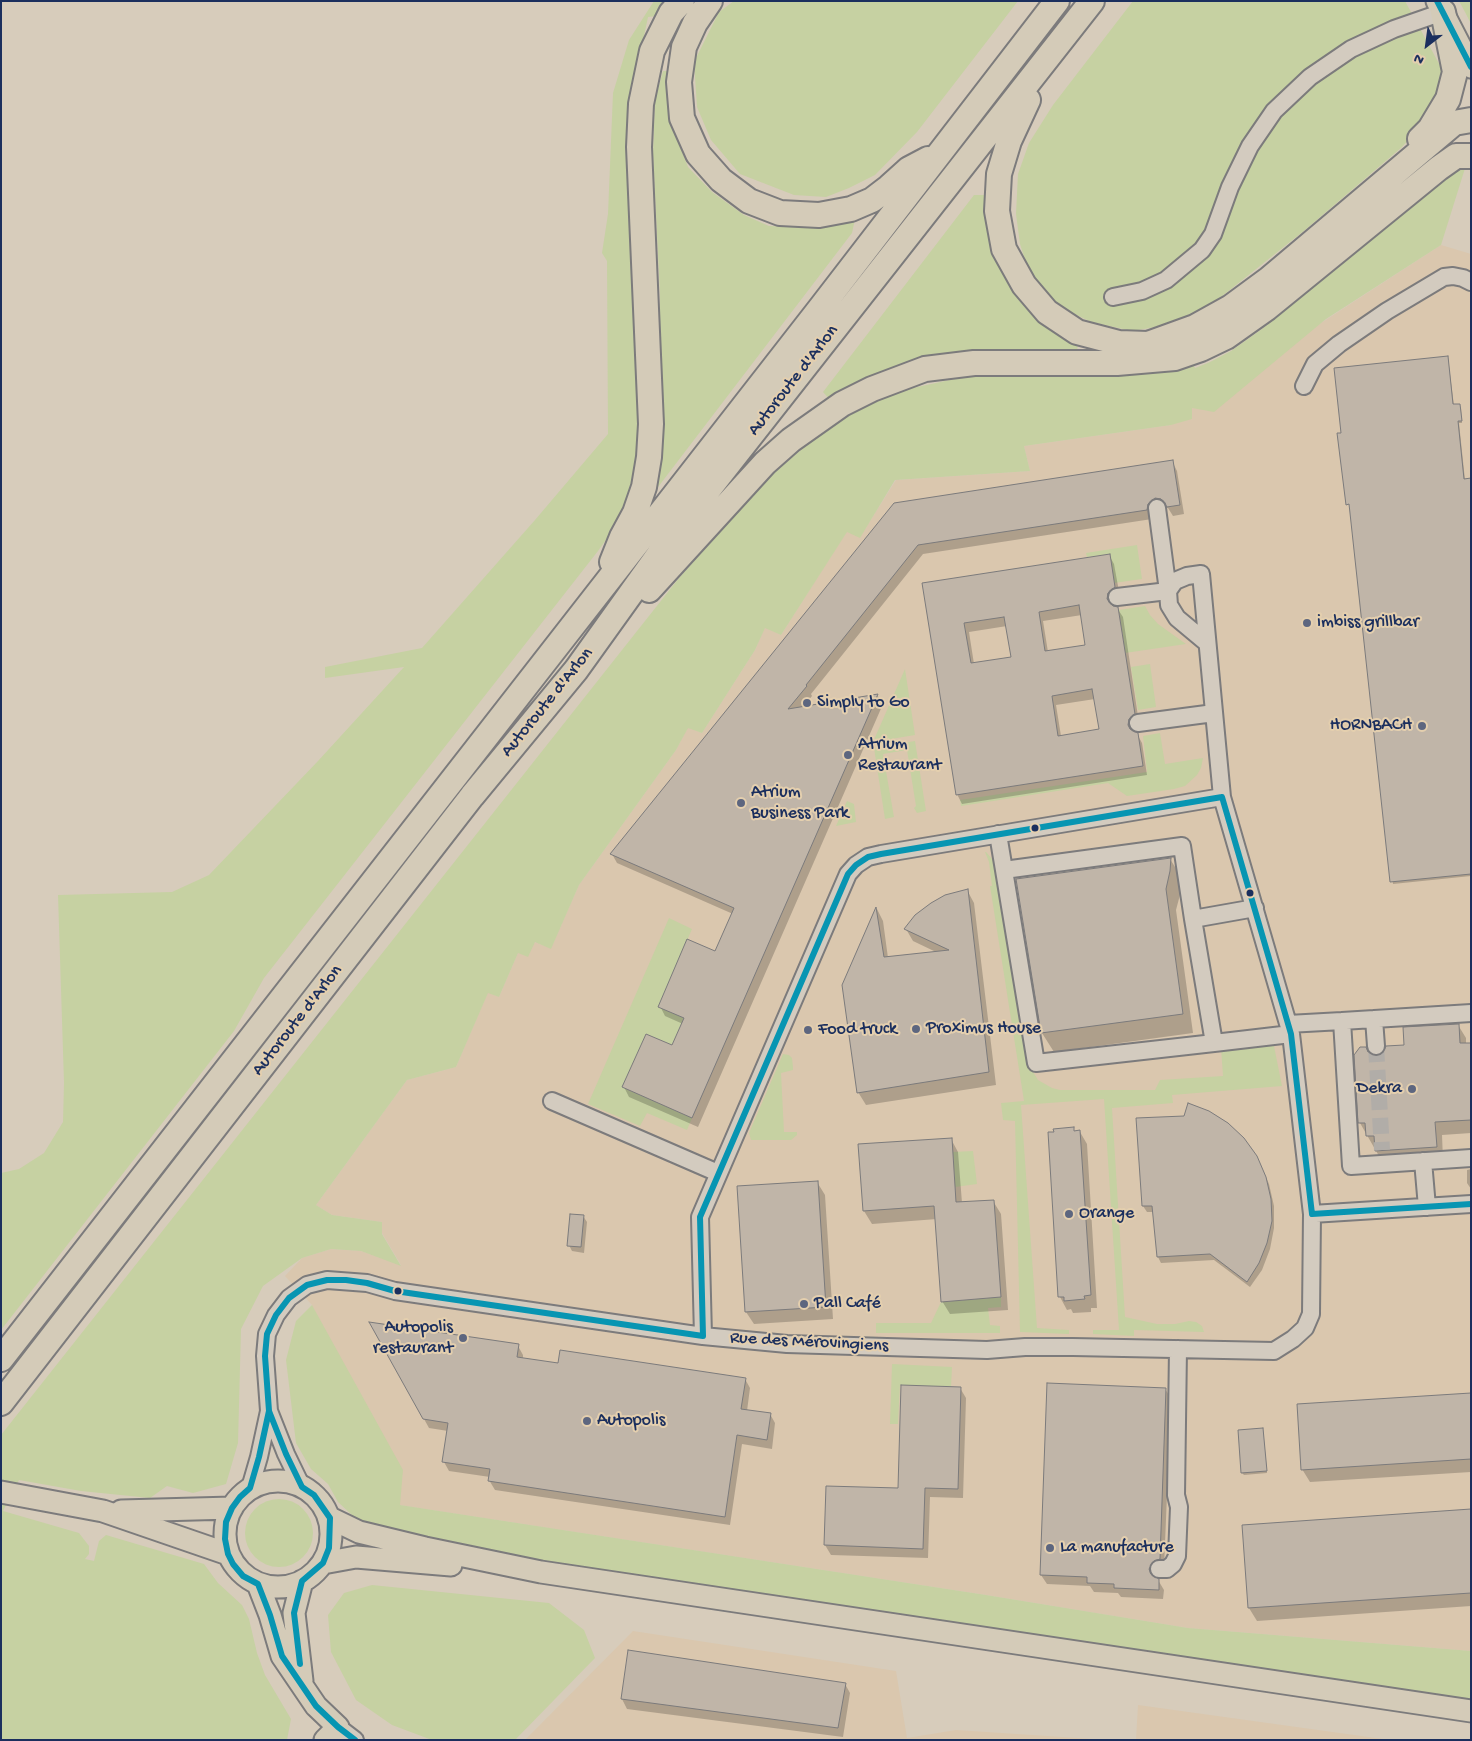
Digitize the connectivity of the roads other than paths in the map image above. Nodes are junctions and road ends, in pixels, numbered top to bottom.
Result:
1 (682, 1) edge
2 (710, 1) edge
3 (1057, 1) edge
4 (1092, 1) edge
5 (1440, 7) edge
6 (1056, 48) junction
7 (1471, 67) edge
8 (1471, 120) edge
9 (1471, 137) edge
10 (942, 151) junction
11 (1471, 156) edge
12 (1300, 251) junction
13 (1471, 282) edge
14 (1113, 296) dead end
15 (1226, 337) junction
16 (1304, 386) dead end
17 (1157, 508) dead end
18 (600, 590) junction
19 (1168, 591) junction
20 (1117, 597) dead end
21 (1207, 643) junction
22 (576, 670) junction
23 (1214, 713) junction
24 (1138, 723) dead end
25 (1222, 797) junction
26 (998, 834) junction
27 (1004, 870) junction
28 (1255, 908) junction
29 (1194, 919) junction
30 (1471, 1013) edge
31 (1374, 1019) junction
32 (1342, 1021) junction
33 (1289, 1029) junction
34 (1214, 1043) junction
35 (1376, 1046) tunnel mouth
36 (552, 1101) dead end
37 (1471, 1158) edge
38 (1423, 1161) junction
39 (718, 1173) junction
40 (1471, 1204) edge
41 (1427, 1207) junction
42 (1312, 1214) junction
43 (703, 1336) junction
44 (1178, 1349) junction
45 (1, 1359) edge
46 (1, 1403) edge
47 (269, 1411) junction
48 (302, 1486) junction
49 (250, 1488) junction
50 (5, 1493) edge
51 (232, 1508) junction
52 (103, 1511) junction
53 (330, 1518) junction
54 (228, 1554) junction
55 (323, 1563) junction
56 (1159, 1569) dead end
57 (541, 1572) junction
58 (302, 1581) junction
59 (258, 1584) junction
60 (302, 1684) junction
61 (1471, 1711) edge
62 (332, 1733) edge
63 (355, 1740) edge

1 - 18 highway
2 - 10 highway
3 - 10 highway, Autoroute d'Arlon
4 - 6 highway, Autoroute d'Arlon
5 - 7 main road
5 - 12 highway
5 - 14 street
6 - 12 highway
6 - 22 highway, Autoroute d'Arlon
8 - 12 highway
9 - 15 highway
10 - 18 highway, Autoroute d'Arlon
11 - 15 highway
13 - 16 street
15 - 22 highway
17 - 19 street
18 - 45 highway, Autoroute d'Arlon
19 - 20 street
19 - 21 street
19 - 21 street, Rue des Mérovingiens
21 - 23 street, Rue des Mérovingiens
22 - 46 highway, Autoroute d'Arlon
23 - 24 street
23 - 25 street, Rue des Mérovingiens
25 - 26 street
25 - 28 street, Rue des Mérovingiens
26 - 27 street
26 - 39 street
27 - 29 street
27 - 34 street
28 - 29 street
28 - 33 street, Rue des Mérovingiens
29 - 34 street
30 - 31 street
31 - 32 street
31 - 35 street
32 - 33 street
32 - 38 street
33 - 34 street
33 - 42 street, Rue des Mérovingiens
36 - 39 street
37 - 38 street
38 - 41 street
39 - 43 street
40 - 41 street
41 - 42 street
42 - 44 street, Rue des Mérovingiens
43 - 44 street, Rue des Mérovingiens
43 - 47 street, Rue des Mérovingiens
44 - 56 street
47 - 48 street, Rue des Mérovingiens
47 - 49 street, Rue des Mérovingiens
48 - 49 main road
48 - 53 main road
49 - 51 main road
50 - 52 main road
51 - 52 main road
51 - 54 main road
52 - 54 main road
53 - 55 main road
53 - 57 main road
54 - 59 main road
55 - 57 main road
55 - 58 main road
57 - 61 main road
58 - 59 main road
58 - 60 main road
59 - 60 main road
60 - 62 main road
62 - 63 street

